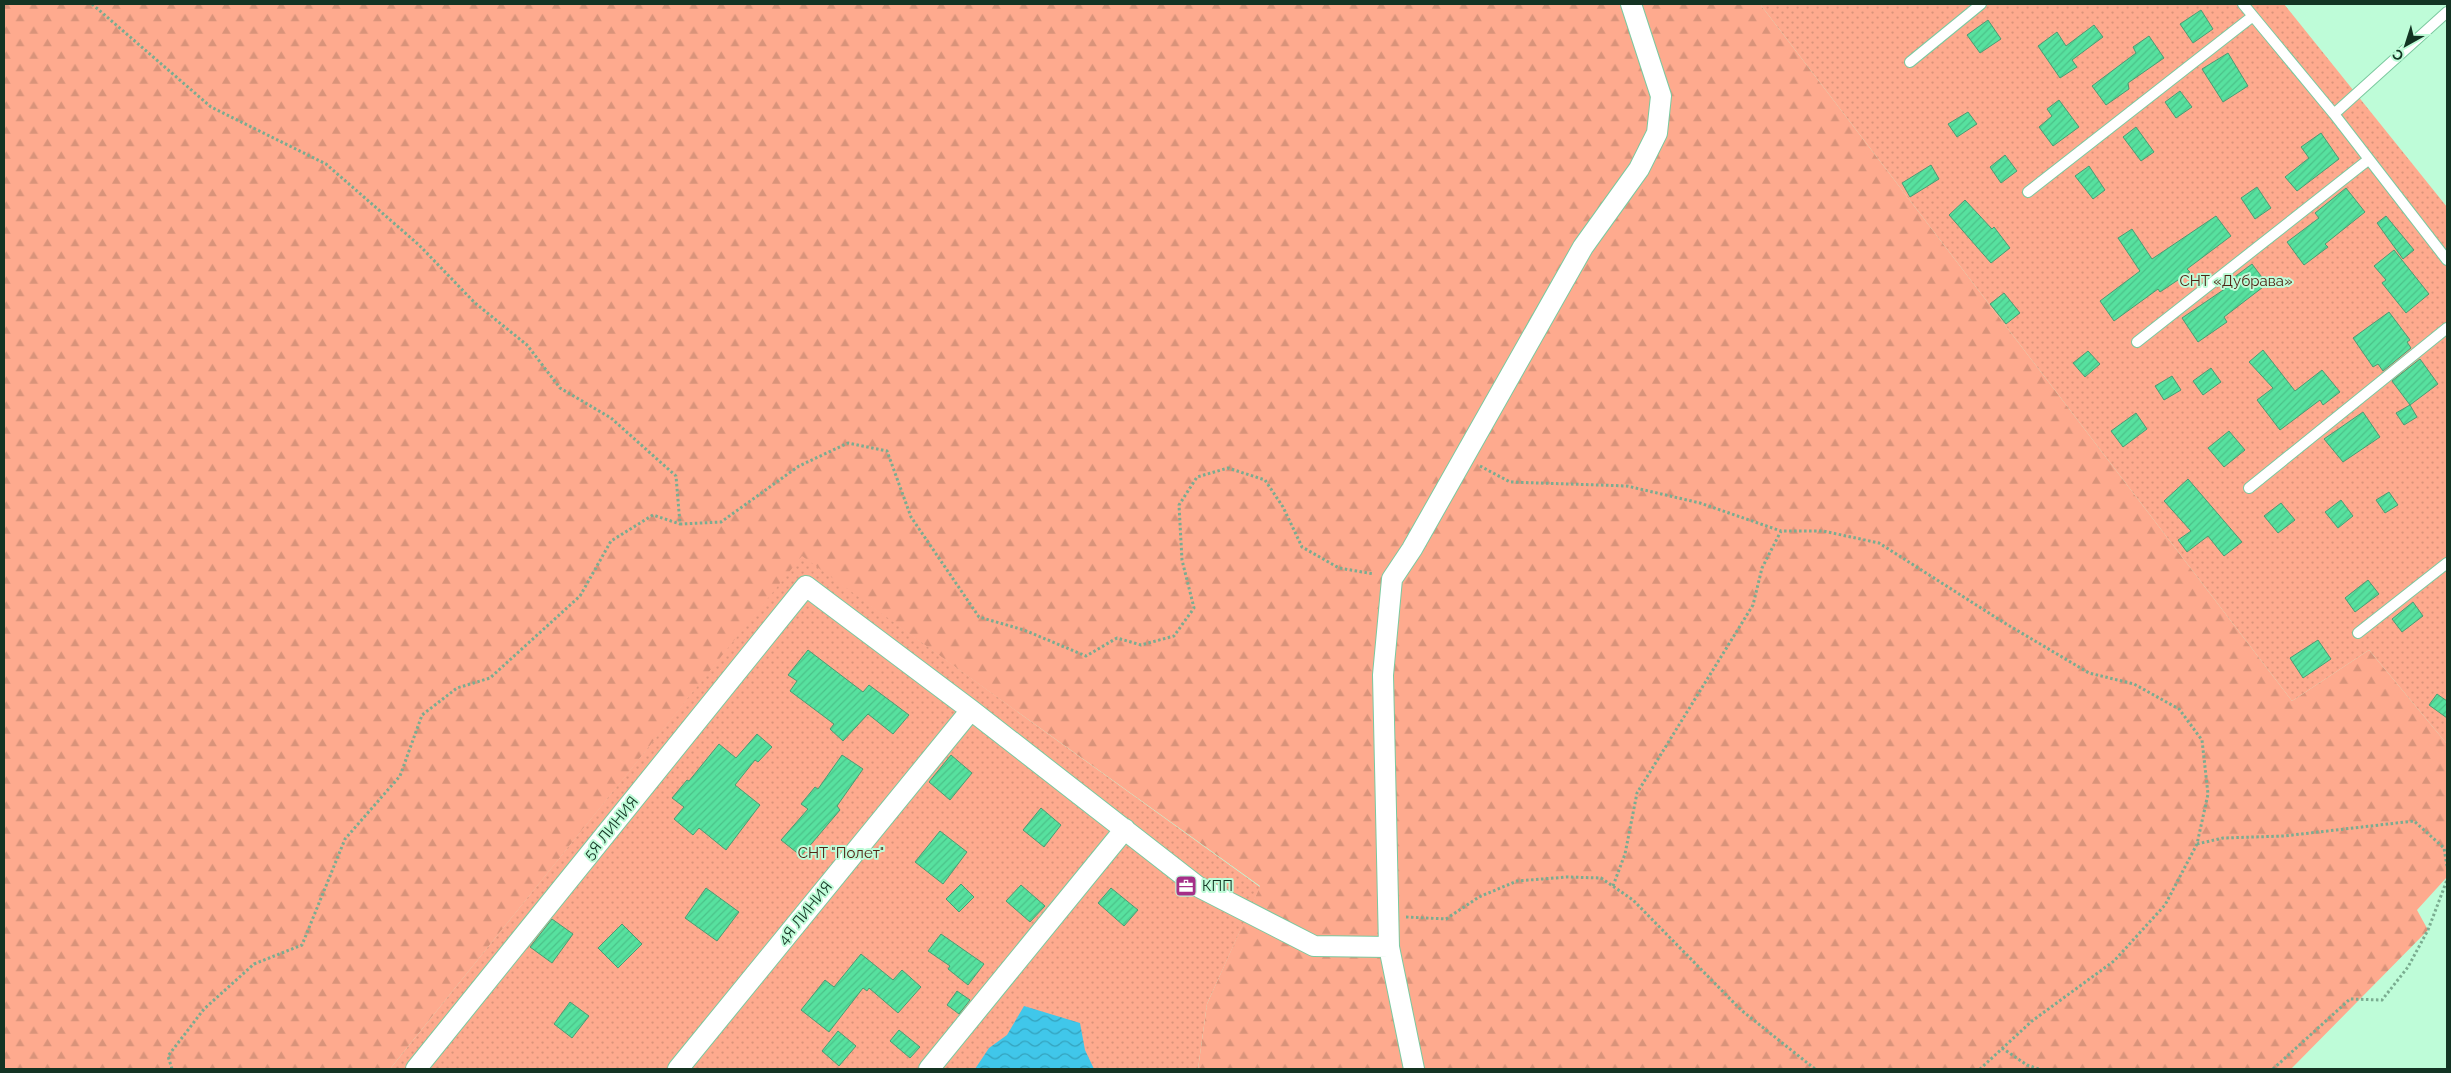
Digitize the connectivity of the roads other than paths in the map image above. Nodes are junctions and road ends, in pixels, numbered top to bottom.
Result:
1 (1631, 4) edge
2 (1981, 4) edge
3 (2243, 4) edge
4 (2447, 12) edge
5 (2253, 16) junction
6 (1910, 62) dead end
7 (2334, 114) junction
8 (2368, 160) junction
9 (2028, 192) dead end
10 (2447, 260) edge
11 (2447, 328) edge
12 (2137, 342) dead end
13 (2249, 488) dead end
14 (2447, 563) edge
15 (2358, 633) dead end
16 (971, 710) junction
17 (1125, 829) junction
18 (1389, 947) junction
19 (416, 1069) edge
20 (678, 1069) edge
21 (929, 1069) edge
22 (1414, 1069) edge

1 - 18 street
2 - 6 lane
3 - 5 lane
4 - 7 lane
5 - 7 lane
5 - 9 lane
7 - 8 lane
8 - 10 lane
8 - 12 lane
11 - 13 lane
14 - 15 lane
16 - 17 street
16 - 19 street, 5Я ЛИНИЯ
16 - 20 street, 4Я ЛИНИЯ
17 - 18 street
17 - 21 street
18 - 22 street

